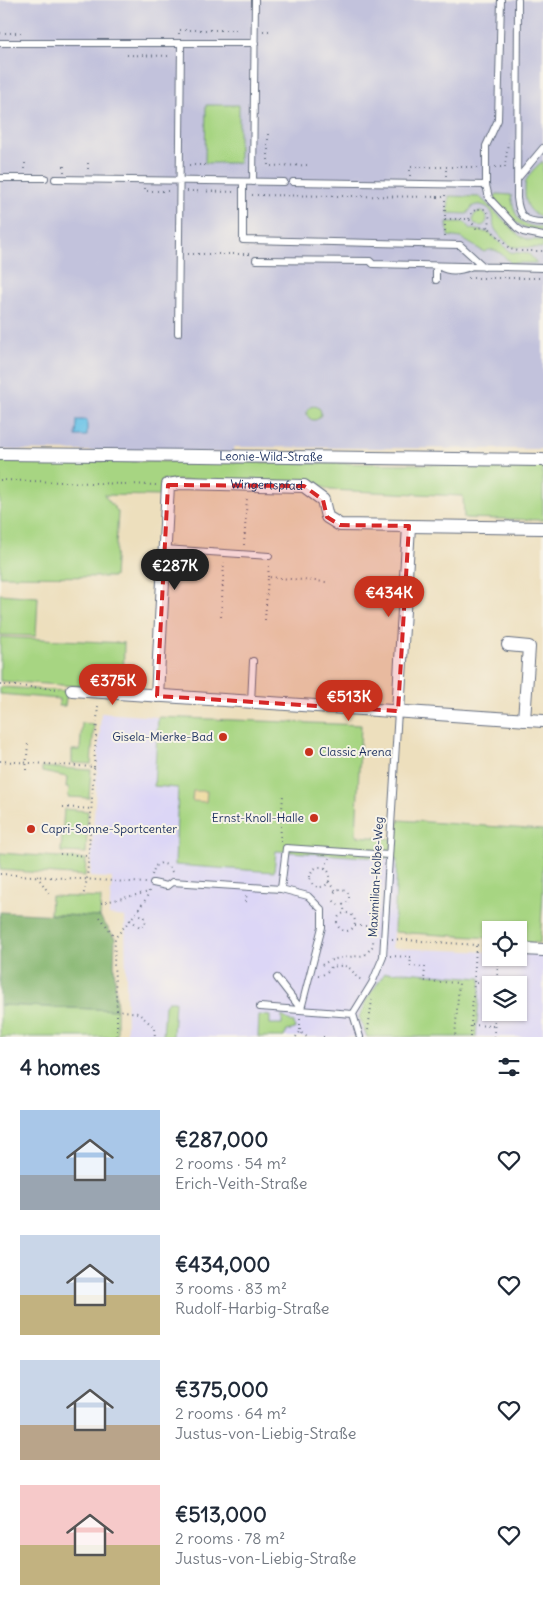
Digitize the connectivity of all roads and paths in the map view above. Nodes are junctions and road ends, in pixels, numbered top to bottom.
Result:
1 (255, 0) edge
2 (501, 0) edge
3 (518, 0) edge
4 (246, 23) dead end
5 (0, 33) edge
6 (30, 33) dead end
7 (0, 43) edge
8 (255, 43) junction
9 (180, 44) junction
10 (127, 55) dead end
11 (268, 134) dead end
12 (543, 148) edge
13 (180, 165) junction
14 (205, 165) dead end
15 (307, 165) dead end
16 (0, 178) edge
17 (45, 178) dead end
18 (518, 178) junction
19 (55, 179) dead end
20 (180, 181) junction
21 (244, 182) junction
22 (253, 182) junction
23 (284, 182) dead end
24 (293, 182) dead end
25 (145, 185) dead end
26 (486, 185) junction
27 (179, 191) junction
28 (243, 192) junction
29 (445, 219) junction
30 (469, 219) junction
31 (543, 222) edge
32 (488, 227) junction
33 (543, 236) edge
34 (252, 241) junction
35 (445, 244) junction
36 (543, 251) edge
37 (179, 254) junction
38 (256, 260) dead end
39 (438, 267) junction
40 (484, 267) junction
41 (543, 268) edge
42 (436, 280) dead end
43 (178, 333) dead end
44 (0, 454) edge
45 (543, 460) edge
46 (0, 480) edge
47 (168, 485) junction
48 (247, 497) dead end
49 (409, 526) junction
50 (543, 528) edge
51 (164, 549) junction
52 (225, 553) junction
53 (243, 554) junction
54 (269, 556) joint
55 (268, 577) junction
56 (326, 582) dead end
57 (221, 617) dead end
58 (265, 620) dead end
59 (508, 645) dead end
60 (253, 660) dead end
61 (0, 685) edge
62 (72, 690) joint
63 (99, 692) junction
64 (157, 696) junction
65 (251, 702) junction
66 (398, 711) junction
67 (524, 720) junction
68 (543, 721) edge
69 (28, 742) dead end
70 (0, 761) edge
71 (27, 762) junction
72 (94, 767) junction
73 (26, 770) dead end
74 (283, 795) dead end
75 (63, 807) dead end
76 (92, 809) junction
77 (286, 848) junction
78 (60, 854) dead end
79 (389, 855) junction
80 (89, 856) junction
81 (161, 860) dead end
82 (161, 864) junction
83 (0, 874) edge
84 (37, 876) junction
85 (87, 879) junction
86 (172, 882) junction
87 (328, 882) junction
88 (153, 883) junction
89 (281, 889) junction
90 (336, 891) junction
91 (148, 892) junction
92 (51, 896) dead end
93 (83, 897) dead end
94 (101, 902) dead end
95 (343, 904) junction
96 (345, 913) junction
97 (136, 914) junction
98 (100, 917) dead end
99 (130, 920) junction
100 (355, 926) junction
101 (385, 927) junction
102 (115, 938) junction
103 (384, 938) junction
104 (476, 945) junction
105 (482, 945) edge
106 (527, 949) edge
107 (543, 950) edge
108 (393, 956) dead end
109 (310, 974) junction
110 (276, 978) dead end
111 (372, 983) junction
112 (474, 983) junction
113 (482, 984) edge
114 (373, 999) dead end
115 (260, 1007) dead end
116 (301, 1009) junction
117 (117, 1010) junction
118 (354, 1014) junction
119 (494, 1021) edge
120 (471, 1025) junction
121 (494, 1026) junction
122 (300, 1032) junction
123 (117, 1037) edge
124 (154, 1037) edge
125 (296, 1037) edge
126 (307, 1037) edge
127 (360, 1037) edge
128 (366, 1037) edge
129 (455, 1037) edge
130 (470, 1037) edge
131 (494, 1037) edge

1 - 8 lane
2 - 26 lane
3 - 18 lane
4 - 9 path
5 - 6 path
7 - 9 lane
8 - 9 lane
8 - 22 lane
9 - 10 path
9 - 13 lane
11 - 15 path
12 - 18 lane
13 - 14 path
13 - 20 lane
16 - 17 lane
18 - 31 lane
19 - 20 lane
20 - 21 lane
20 - 27 lane
21 - 22 lane
21 - 28 lane
22 - 23 lane
24 - 26 lane
25 - 27 path
26 - 33 lane
27 - 28 path
27 - 37 lane
28 - 29 path
28 - 34 lane
29 - 30 path
29 - 35 path
30 - 32 path
30 - 32 path
32 - 36 path
34 - 35 lane
34 - 37 path
35 - 40 lane
37 - 43 lane
38 - 39 lane
39 - 40 lane
39 - 42 lane
40 - 41 lane
44 - 45 street, Leonie-Wild-Straße
46 - 47 path
47 - 49 street, Wingertspfad
47 - 51 street
48 - 53 path
49 - 50 street, Wingertspfad
49 - 66 street
51 - 52 lane
51 - 64 street
52 - 53 lane
52 - 57 path
53 - 54 lane
54 - 55 path
55 - 56 path
55 - 58 path
59 - 67 street
60 - 65 lane
61 - 62 path
62 - 63 street
63 - 64 street
63 - 72 path
64 - 65 street
65 - 66 street
66 - 67 street
66 - 79 lane, Maximilian-Kolbe-Weg
67 - 68 street
69 - 71 path
70 - 71 path
71 - 72 path
71 - 73 path
72 - 76 path
74 - 77 path
75 - 76 path
76 - 80 path
77 - 79 lane
77 - 89 lane
78 - 80 path
79 - 101 lane, Maximilian-Kolbe-Weg
80 - 85 path
81 - 82 path
82 - 86 path
82 - 88 path
83 - 84 path
84 - 85 path
84 - 92 path
85 - 88 path
85 - 93 path
86 - 88 lane
86 - 89 lane
87 - 87 path
87 - 90 path
88 - 91 path
89 - 109 lane
90 - 95 path
90 - 95 path
91 - 94 path
91 - 97 path
95 - 96 path
96 - 100 path
96 - 100 path
97 - 99 path
97 - 99 path
98 - 102 path
99 - 102 path
100 - 101 path
101 - 103 lane, Maximilian-Kolbe-Weg
101 - 109 path
102 - 117 path
103 - 104 path
103 - 111 lane, Maximilian-Kolbe-Weg
104 - 105 path
104 - 112 path
106 - 107 street
108 - 129 path
109 - 111 path
109 - 116 lane
110 - 116 lane
111 - 118 lane, Maximilian-Kolbe-Weg
112 - 113 path
112 - 120 path
114 - 128 path
115 - 116 lane
116 - 118 lane
116 - 122 path
117 - 123 path
117 - 124 path
118 - 127 lane
119 - 121 path
120 - 121 path
120 - 130 path
121 - 131 path
122 - 125 path
122 - 126 path

